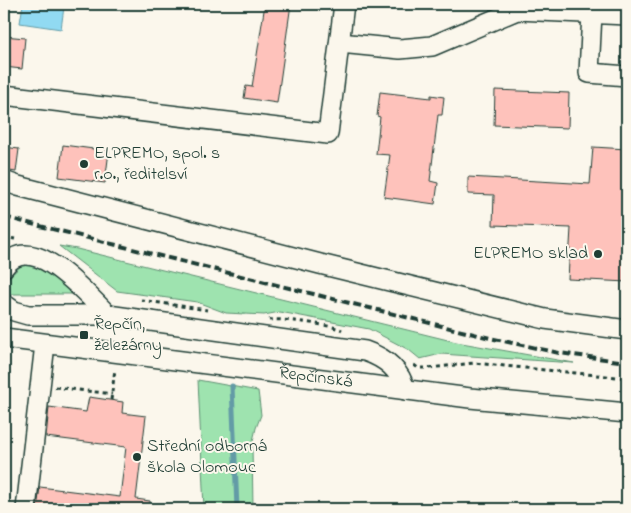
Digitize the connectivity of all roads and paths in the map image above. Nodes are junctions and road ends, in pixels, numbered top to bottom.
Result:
1 (344, 4) edge
2 (592, 13) junction
3 (627, 15) edge
4 (340, 43) junction
5 (627, 76) edge
6 (4, 95) edge
7 (11, 184) edge
8 (5, 262) edge
9 (4, 304) edge
10 (108, 315) junction
11 (264, 321) dead end
12 (627, 330) edge
13 (348, 332) dead end
14 (4, 338) edge
15 (46, 344) junction
16 (117, 353) junction
17 (429, 368) dead end
18 (627, 378) edge
19 (40, 385) junction
20 (405, 390) junction
21 (112, 394) junction
22 (111, 400) dead end
23 (627, 413) edge
24 (26, 509) edge

1 - 4 street
2 - 3 street
2 - 4 street
2 - 5 street
4 - 6 street
7 - 12 street
8 - 10 street
9 - 10 street
10 - 20 street
11 - 13 path
14 - 15 street, Řepčínská
15 - 16 street, Řepčínská
15 - 19 street
16 - 20 street, Řepčínská
16 - 21 path
17 - 18 path
19 - 21 path
19 - 24 street
20 - 23 street, Řepčínská
21 - 22 path

